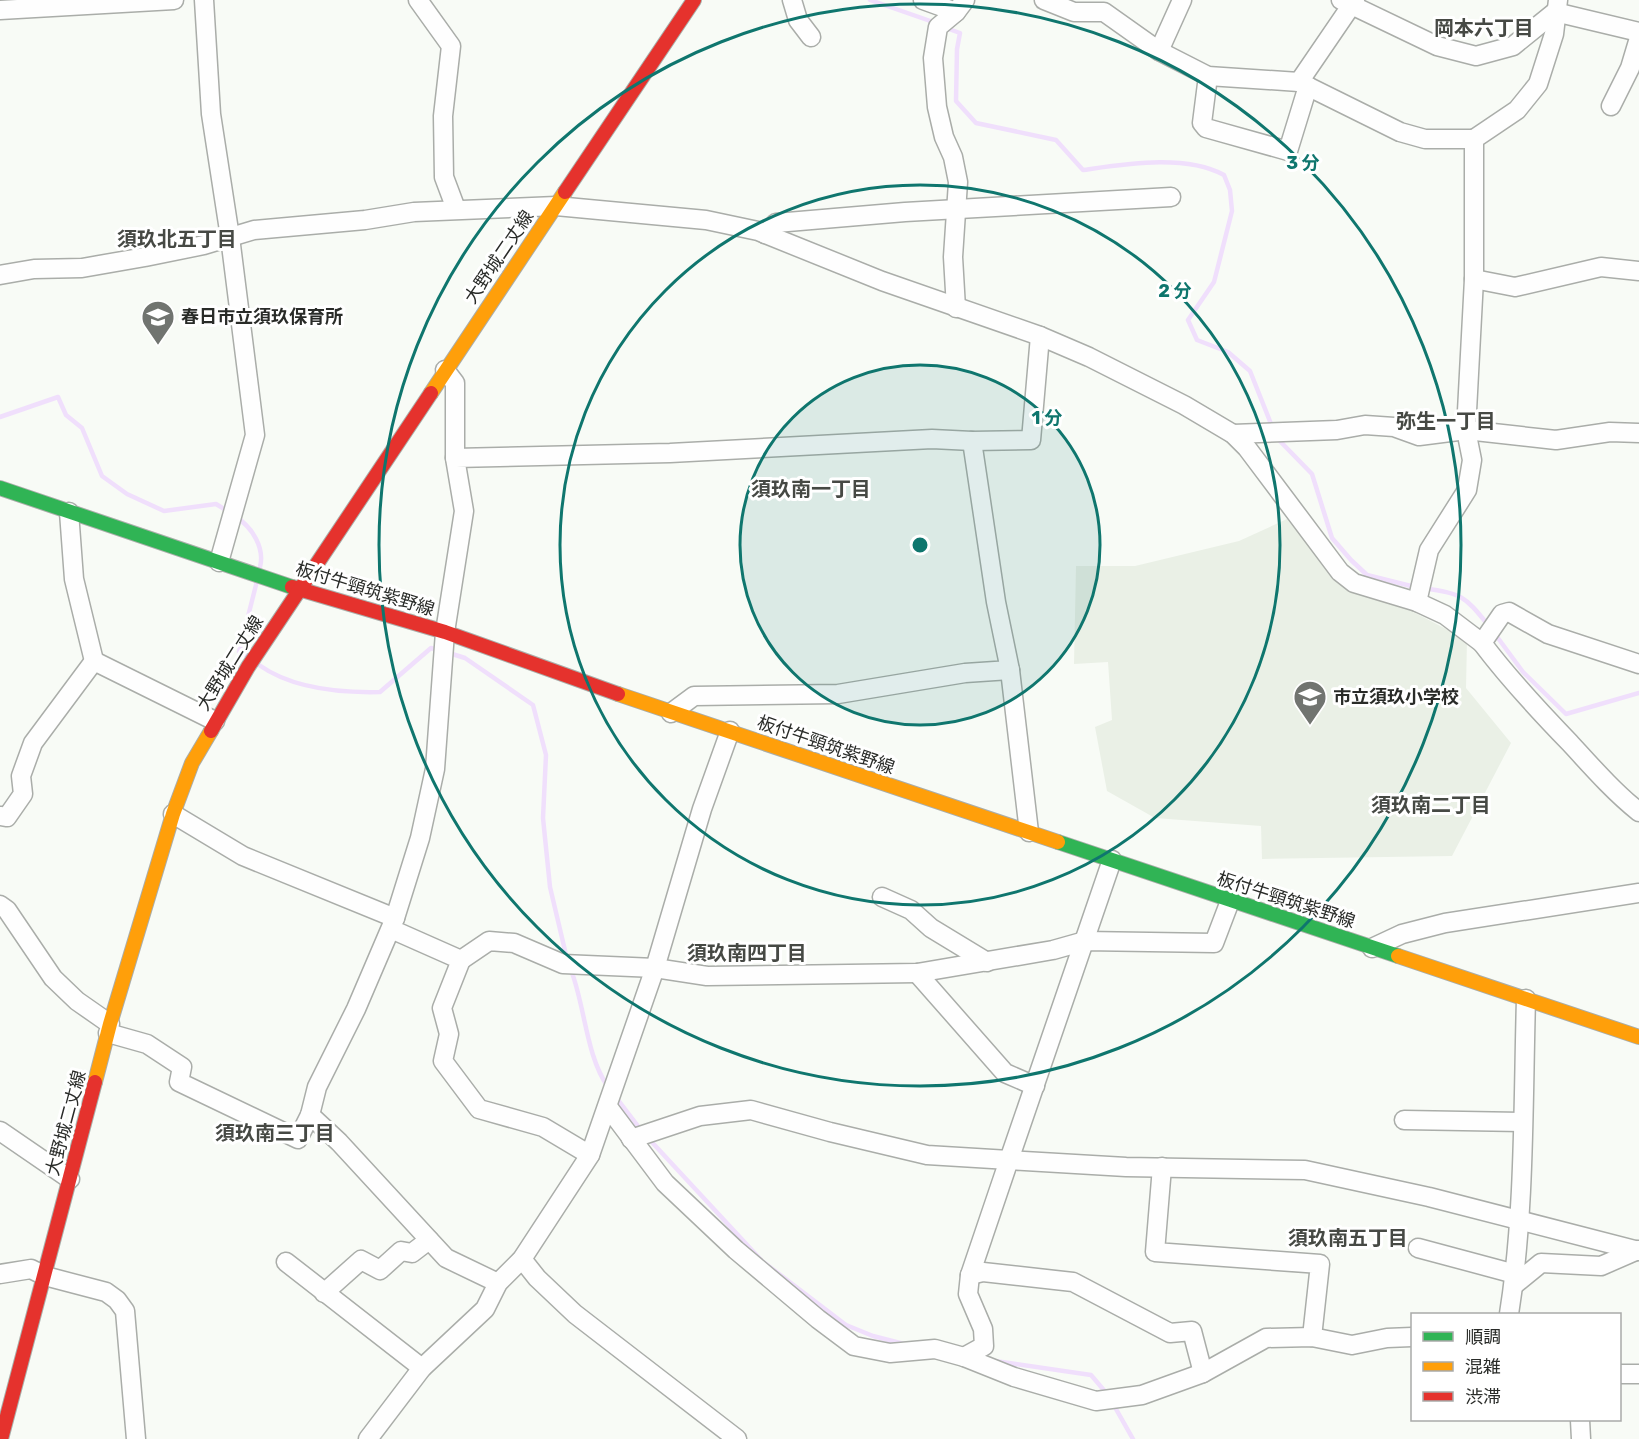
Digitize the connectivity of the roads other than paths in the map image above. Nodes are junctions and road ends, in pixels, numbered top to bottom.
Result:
1 (174, 0) edge
2 (204, 0) edge
3 (418, 0) edge
4 (694, 0) edge
5 (792, 0) edge
6 (923, 0) edge
7 (1044, 0) edge
8 (1182, 0) edge
9 (1349, 2) edge
10 (960, 6) edge
11 (1557, 6) edge
12 (0, 10) edge
13 (1639, 32) edge
14 (811, 37) dead end
15 (1639, 38) edge
16 (1160, 51) junction
17 (1208, 76) junction
18 (1304, 84) junction
19 (1611, 106) dead end
20 (1474, 139) junction
21 (1171, 197) dead end
22 (556, 206) junction
23 (456, 209) junction
24 (957, 209) junction
25 (765, 234) junction
26 (230, 237) junction
27 (1639, 271) edge
28 (0, 274) edge
29 (1474, 279) junction
30 (956, 308) junction
31 (1040, 336) junction
32 (445, 370) junction
33 (1466, 430) junction
34 (1639, 433) edge
35 (1233, 434) junction
36 (972, 441) junction
37 (455, 458) junction
38 (0, 488) edge
39 (69, 512) junction
40 (219, 562) junction
41 (299, 589) junction
42 (1417, 602) junction
43 (445, 632) junction
44 (1485, 638) junction
45 (94, 661) junction
46 (1639, 664) edge
47 (1010, 669) junction
48 (671, 713) junction
49 (215, 721) junction
50 (730, 732) junction
51 (1639, 812) edge
52 (173, 814) junction
53 (0, 816) edge
54 (1029, 832) junction
55 (1112, 861) junction
56 (1639, 893) edge
57 (882, 897) dead end
58 (1230, 901) junction
59 (0, 904) edge
60 (393, 923) junction
61 (1085, 941) junction
62 (1372, 948) junction
63 (462, 960) junction
64 (987, 962) junction
65 (655, 968) junction
66 (918, 974) junction
67 (1526, 999) junction
68 (109, 1028) junction
69 (1639, 1037) edge
70 (1035, 1086) junction
71 (608, 1107) junction
72 (310, 1115) junction
73 (1404, 1120) dead end
74 (1522, 1122) junction
75 (0, 1131) edge
76 (631, 1139) junction
77 (590, 1155) junction
78 (1009, 1160) junction
79 (1162, 1167) junction
80 (70, 1179) junction
81 (1519, 1220) junction
82 (429, 1240) junction
83 (1418, 1248) dead end
84 (1639, 1250) edge
85 (522, 1259) junction
86 (285, 1262) dead end
87 (0, 1274) edge
88 (970, 1275) junction
89 (45, 1276) junction
90 (1514, 1279) junction
91 (498, 1283) junction
92 (324, 1293) junction
93 (1509, 1313) edge
94 (1411, 1336) edge
95 (1312, 1337) junction
96 (964, 1357) junction
97 (422, 1368) junction
98 (1203, 1373) junction
99 (1621, 1374) edge
100 (1639, 1374) edge
101 (1581, 1421) edge
102 (372, 1437) edge
103 (734, 1438) edge
104 (0, 1439) edge
105 (136, 1439) edge
106 (1581, 1439) edge

1 - 12 street
2 - 26 street
3 - 23 street
4 - 22 main road, 大野城二丈線
5 - 14 street
6 - 10 street
7 - 16 street
8 - 16 street
9 - 11 street
9 - 18 street
10 - 24 street
11 - 13 street
11 - 20 street
15 - 19 street
16 - 17 street
17 - 18 street
17 - 18 street
18 - 20 street
20 - 29 street
21 - 24 street
22 - 23 street
22 - 25 street
22 - 32 main road, 大野城二丈線
23 - 26 street
24 - 25 street
24 - 30 street
25 - 30 street
26 - 28 street
26 - 40 street
27 - 29 street
29 - 33 street
30 - 31 street
31 - 35 street
31 - 36 street
32 - 37 street
32 - 41 main road, 大野城二丈線
33 - 34 street
33 - 35 street
33 - 42 street
35 - 42 street
36 - 37 street
36 - 47 street
37 - 43 street
38 - 39 main road, 板付牛頸筑紫野線
39 - 40 main road, 板付牛頸筑紫野線
39 - 45 street
40 - 41 main road, 板付牛頸筑紫野線
41 - 43 main road, 板付牛頸筑紫野線
41 - 49 main road, 大野城二丈線
42 - 44 street
43 - 48 main road, 板付牛頸筑紫野線
43 - 60 street
44 - 46 street
44 - 51 street
45 - 49 street
45 - 53 street
47 - 48 street
47 - 54 street
48 - 50 main road, 板付牛頸筑紫野線
49 - 52 main road, 大野城二丈線
50 - 54 main road, 板付牛頸筑紫野線
50 - 65 street
52 - 60 street
52 - 68 main road, 大野城二丈線
54 - 55 main road, 板付牛頸筑紫野線
55 - 58 main road, 板付牛頸筑紫野線
55 - 61 street
56 - 62 street
57 - 64 street
58 - 61 street
58 - 62 main road, 板付牛頸筑紫野線
59 - 68 street
60 - 63 street
60 - 72 street
61 - 64 street
61 - 70 street
62 - 67 main road, 板付牛頸筑紫野線
63 - 65 street
63 - 77 street
64 - 66 street
65 - 66 street
65 - 71 street
66 - 70 street
67 - 69 main road, 板付牛頸筑紫野線
67 - 74 street
68 - 72 street
68 - 80 main road, 大野城二丈線
70 - 78 street
71 - 76 street
71 - 77 street
72 - 82 street
73 - 74 street
74 - 81 street
75 - 80 street
76 - 78 street
76 - 96 street
77 - 85 street
78 - 79 street
78 - 88 street
79 - 81 street
79 - 95 street
80 - 89 main road, 大野城二丈線
81 - 84 street
81 - 90 street
82 - 91 street
82 - 92 street
83 - 90 street
84 - 90 street
85 - 91 street
85 - 103 street
86 - 92 street
87 - 89 street
88 - 96 street
88 - 98 street
89 - 104 main road, 大野城二丈線
89 - 105 street
90 - 93 street
91 - 97 street
92 - 97 street
94 - 95 street
95 - 98 street
96 - 98 street
97 - 102 street
99 - 100 street
101 - 106 street

